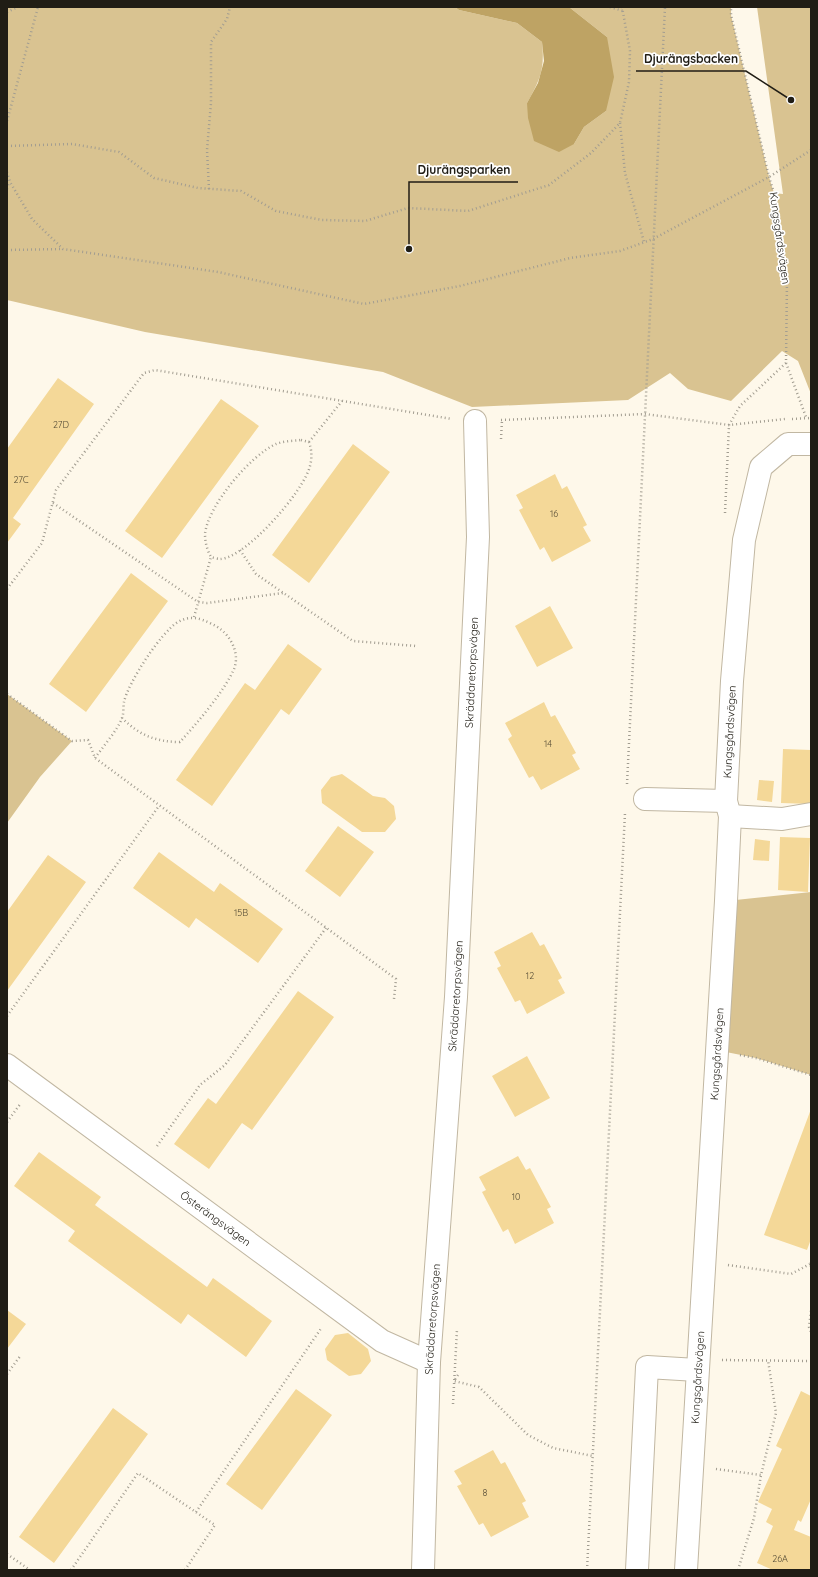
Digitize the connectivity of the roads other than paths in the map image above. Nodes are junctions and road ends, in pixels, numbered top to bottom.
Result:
1 (475, 421) road end
2 (811, 444) edge
3 (646, 799) dead end
4 (728, 808) junction
5 (811, 814) edge
6 (7, 1065) edge
7 (429, 1362) junction
8 (698, 1365) junction
9 (423, 1570) edge
10 (637, 1570) edge
11 (686, 1570) edge

1 - 7 street, Skräddaretorpsvägen
2 - 4 street, Kungsgårdsvägen
3 - 4 street
4 - 5 street
4 - 8 street, Kungsgårdsvägen
6 - 7 street, Österängsvägen
7 - 9 street, Skräddaretorpsvägen
8 - 10 street
8 - 11 street, Kungsgårdsvägen

